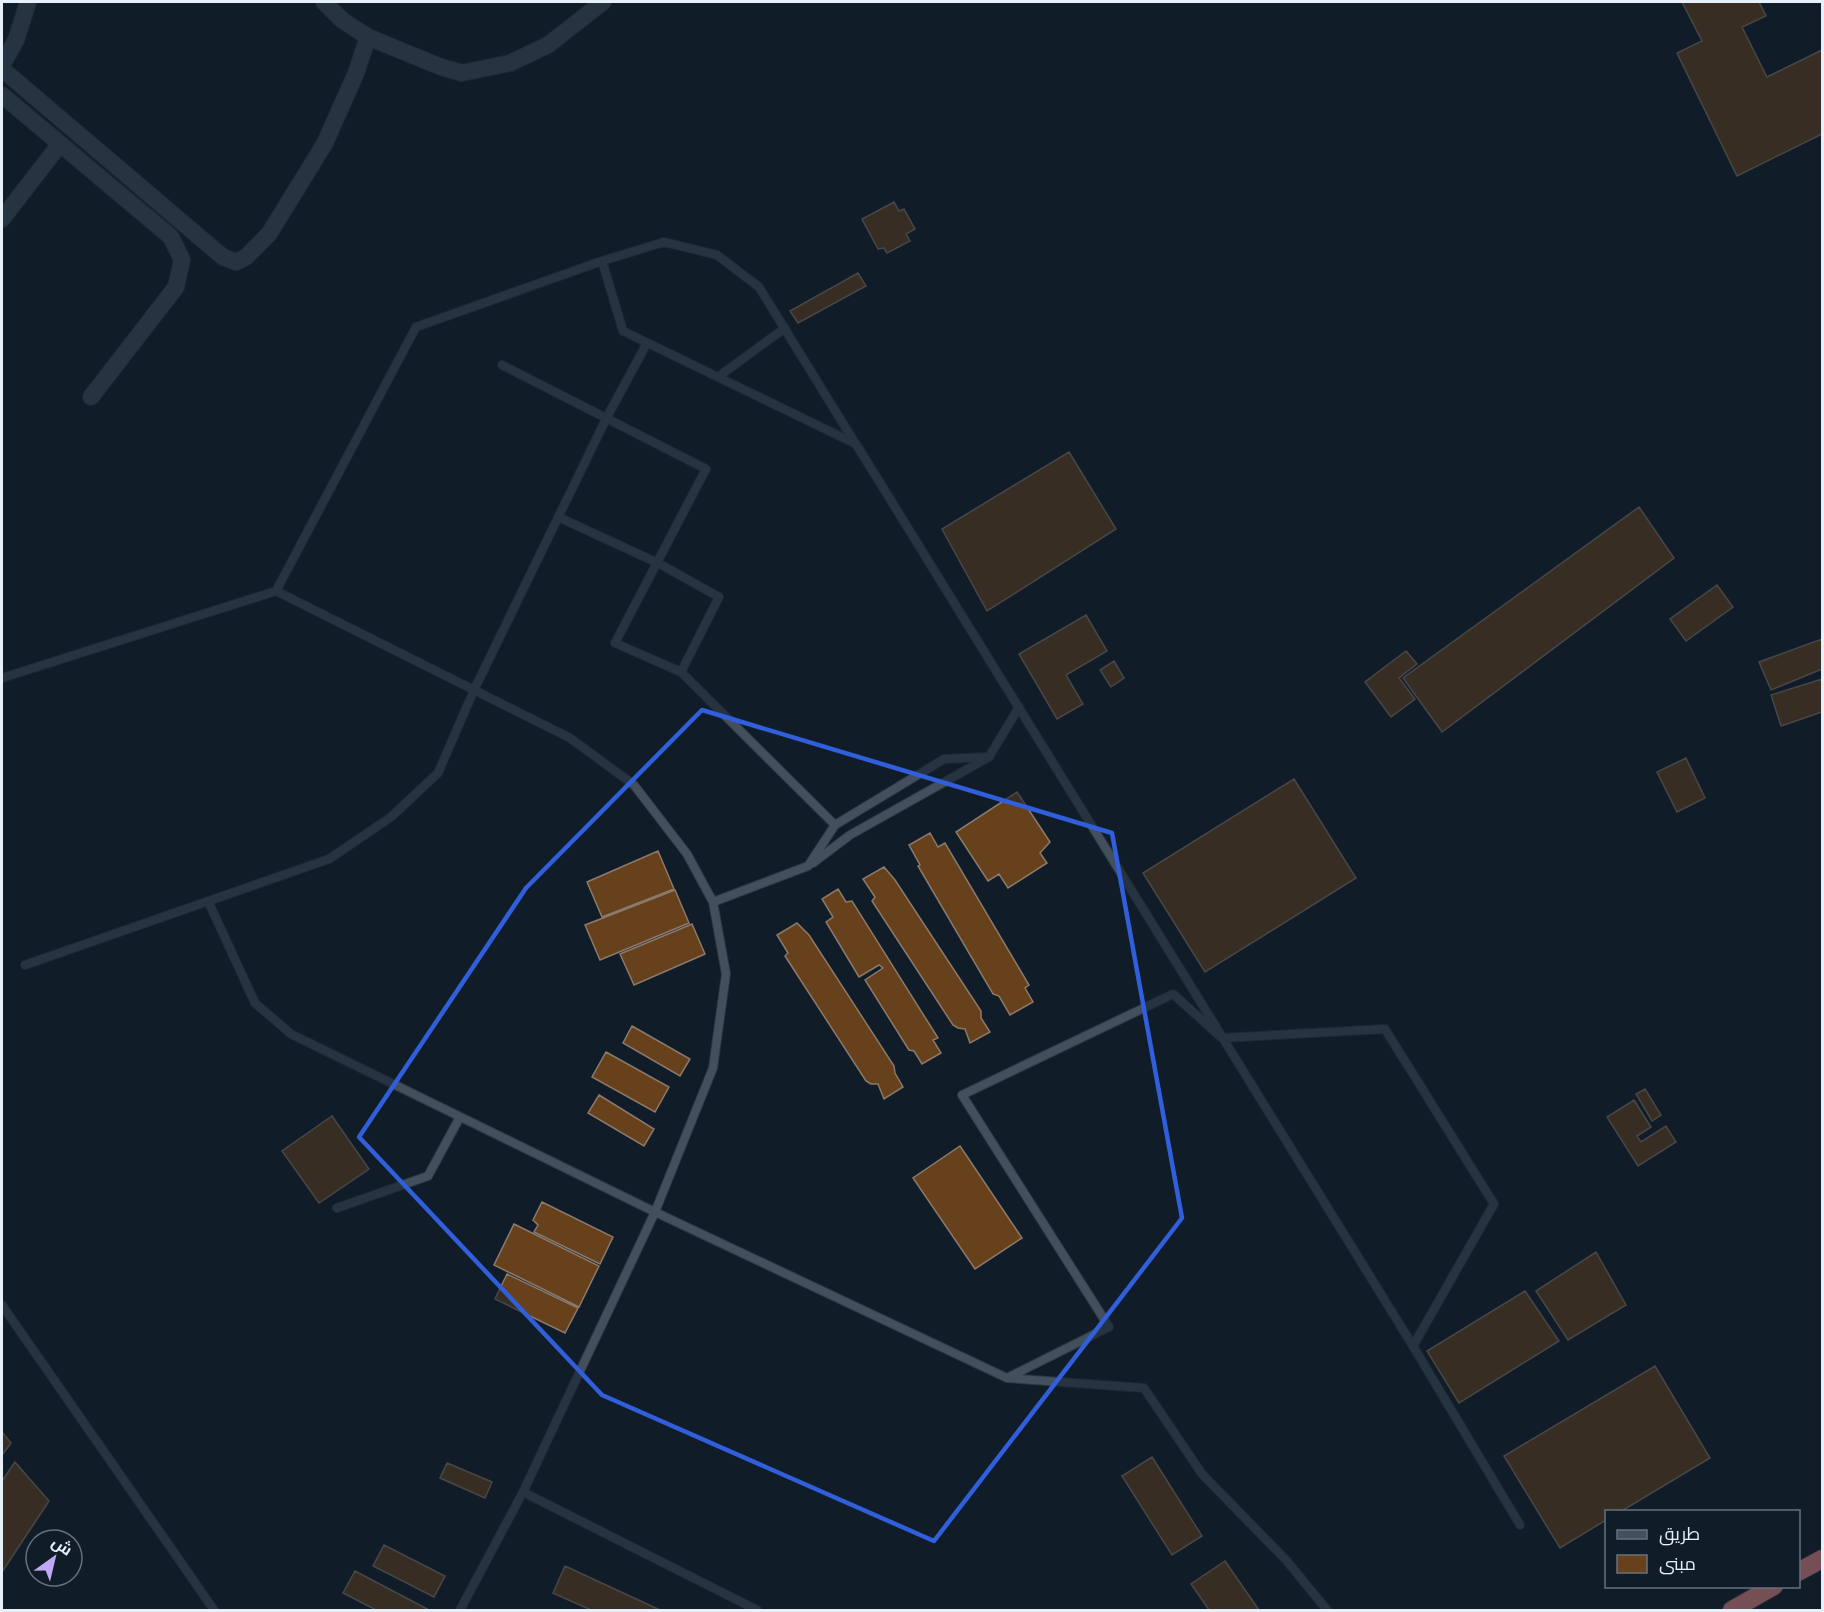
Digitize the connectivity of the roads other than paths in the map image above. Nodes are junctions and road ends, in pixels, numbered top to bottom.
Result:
1 (28, 2) edge
2 (324, 2) edge
3 (603, 2) edge
4 (368, 37) junction
5 (2, 67) edge
6 (2, 95) edge
7 (60, 144) junction
8 (2, 219) edge
9 (602, 261) junction
10 (785, 328) junction
11 (647, 343) junction
12 (502, 365) dead end
13 (718, 377) junction
14 (90, 397) dead end
15 (607, 417) junction
16 (856, 444) junction
17 (558, 517) junction
18 (658, 563) junction
19 (276, 591) junction
20 (681, 672) junction
21 (2, 678) edge
22 (474, 690) junction
23 (1019, 707) junction
24 (989, 757) junction
25 (835, 825) junction
26 (808, 866) junction
27 (208, 901) junction
28 (713, 902) junction
29 (25, 965) dead end
30 (1222, 1038) junction
31 (460, 1117) junction
32 (337, 1208) dead end
33 (655, 1212) junction
34 (2, 1305) edge
35 (1413, 1346) junction
36 (1007, 1378) junction
37 (523, 1492) junction
38 (1520, 1525) dead end
39 (1822, 1559) edge
40 (1800, 1571) edge
41 (1772, 1588) edge
42 (214, 1611) edge
43 (460, 1611) edge
44 (757, 1611) edge
45 (1327, 1611) edge
46 (1732, 1611) edge

1 - 5 street
2 - 4 street
3 - 4 street
4 - 5 street
6 - 7 street
7 - 8 street
7 - 14 street
9 - 10 lane
9 - 11 lane
9 - 19 lane
10 - 13 lane
10 - 16 lane
11 - 13 lane
11 - 15 lane
12 - 15 lane
13 - 16 lane
15 - 17 lane
15 - 18 lane
16 - 23 lane
17 - 18 lane
17 - 22 lane
18 - 20 lane
18 - 20 lane
19 - 21 lane
19 - 22 lane
20 - 25 lane
22 - 27 lane
22 - 28 lane
23 - 24 lane
23 - 30 lane
24 - 25 lane
24 - 26 lane
25 - 26 lane
26 - 28 lane
27 - 29 lane
27 - 31 lane
28 - 33 lane
30 - 35 lane
30 - 35 lane
30 - 36 lane
31 - 32 lane
31 - 33 lane
33 - 36 lane
33 - 37 lane
34 - 42 lane
35 - 38 lane
36 - 45 lane
37 - 43 lane
37 - 44 lane
39 - 40 highway
41 - 46 highway

